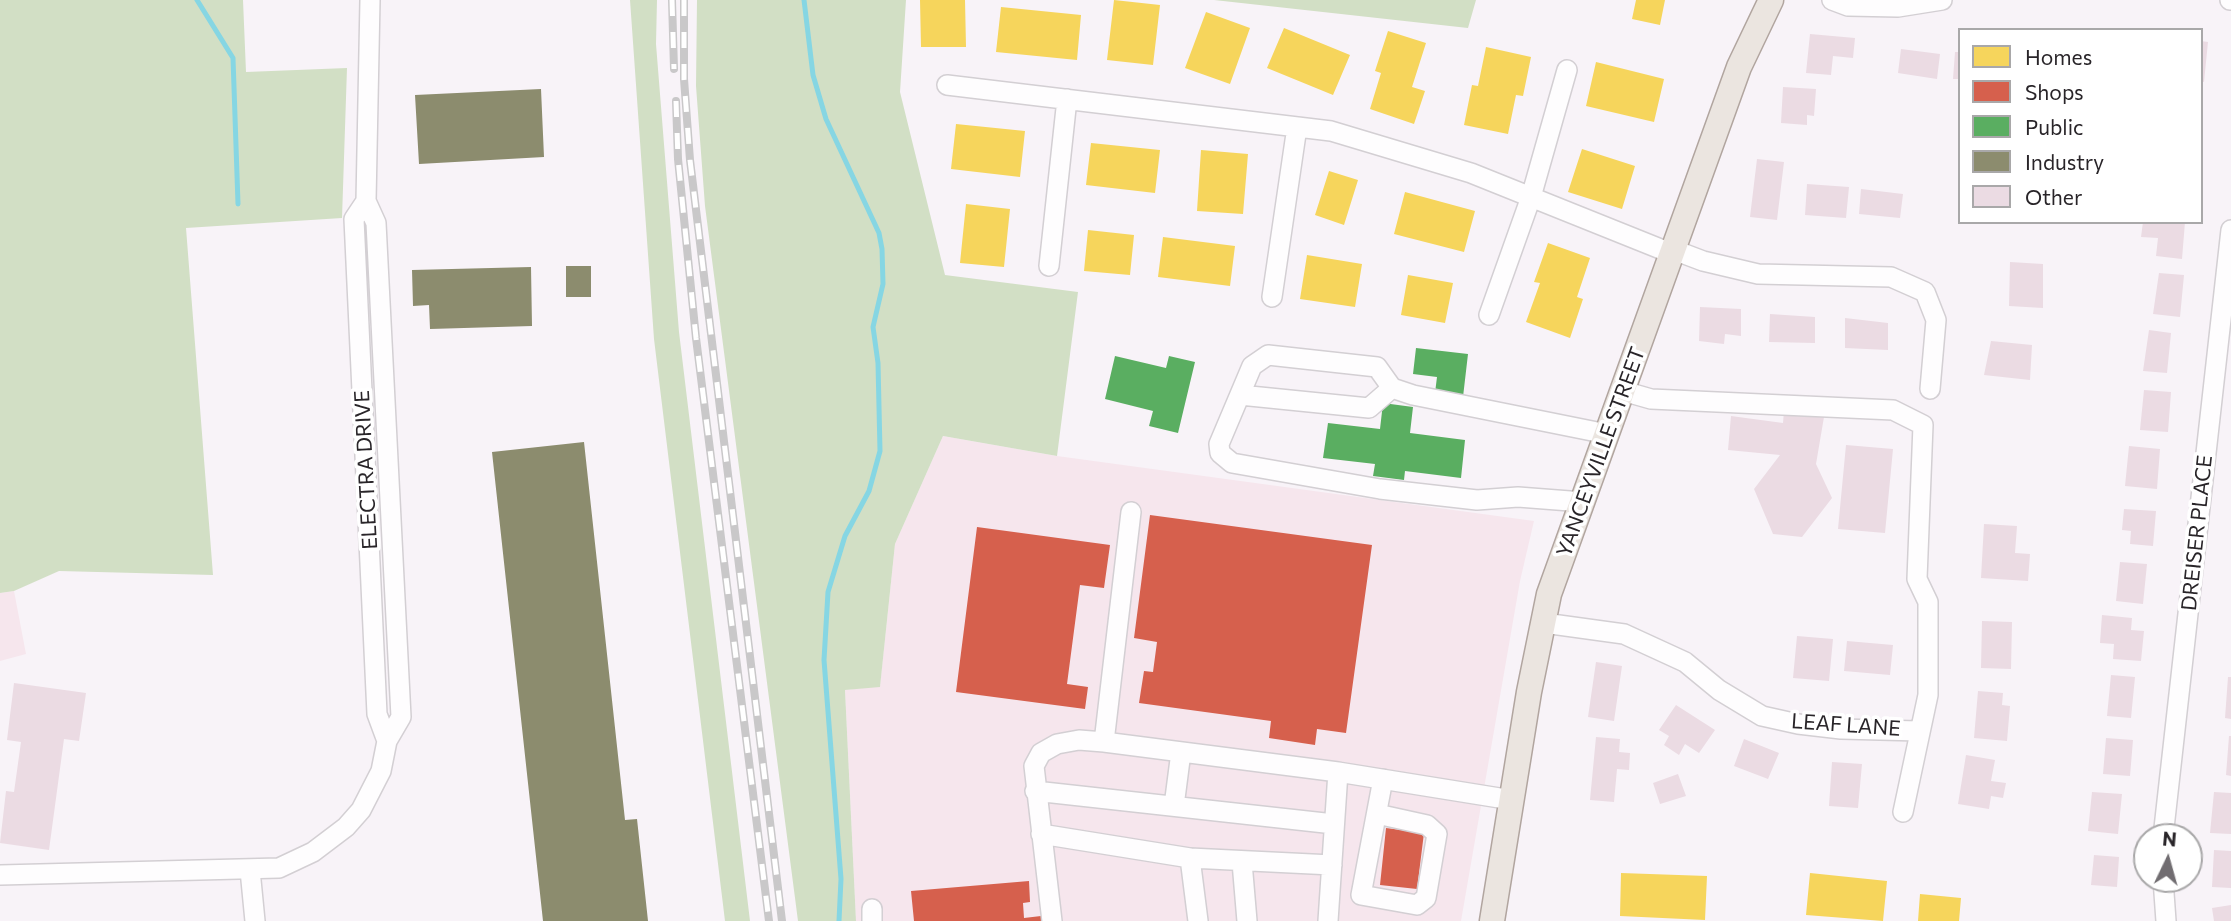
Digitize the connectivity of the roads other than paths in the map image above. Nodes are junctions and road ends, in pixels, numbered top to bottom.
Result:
1 (370, 0) edge
2 (1771, 0) edge
3 (1832, 0) edge
4 (1942, 0) edge
5 (1567, 70) dead end
6 (947, 85) dead end
7 (1067, 99) junction
8 (1297, 127) junction
9 (1531, 197) junction
10 (366, 201) junction
11 (2231, 230) edge
12 (1674, 252) junction
13 (1049, 266) dead end
14 (1272, 297) dead end
15 (1489, 315) dead end
16 (1392, 388) junction
17 (1930, 389) dead end
18 (1623, 391) junction
19 (1240, 395) junction
20 (386, 399) junction
21 (362, 401) junction
22 (1607, 434) junction
23 (1583, 502) junction
24 (1130, 512) dead end
25 (1544, 623) junction
26 (1919, 731) junction
27 (387, 741) junction
28 (1104, 742) junction
29 (1181, 752) junction
30 (1338, 772) junction
31 (1383, 779) junction
32 (1035, 791) junction
33 (1512, 800) junction
34 (1174, 806) junction
35 (1903, 812) dead end
36 (1377, 814) junction
37 (2165, 823) edge
38 (1334, 824) junction
39 (1041, 834) junction
40 (1190, 858) junction
41 (1242, 862) junction
42 (1332, 865) junction
43 (250, 870) junction
44 (0, 875) edge
45 (1330, 892) junction
46 (2164, 893) edge
47 (1361, 895) junction
48 (255, 921) edge
49 (1052, 921) edge
50 (1198, 921) edge
51 (1247, 921) edge
52 (1328, 921) edge
53 (1492, 921) edge
54 (2166, 921) edge

1 - 10 street, ELECTRA DRIVE
2 - 12 main road, YANCEYVILLE STREET
3 - 4 street
5 - 9 street
6 - 7 street
7 - 8 street
7 - 13 street
8 - 9 street
8 - 14 street
9 - 12 street
9 - 15 street
10 - 20 street, ELECTRA DRIVE
10 - 21 street, ELECTRA DRIVE
11 - 37 street, DREISER PLACE
12 - 17 street
12 - 18 main road, YANCEYVILLE STREET
16 - 19 street
16 - 19 street
16 - 22 street
18 - 22 main road, YANCEYVILLE STREET
18 - 26 street
19 - 23 street
20 - 21 street
20 - 27 street, ELECTRA DRIVE
21 - 27 street, ELECTRA DRIVE
22 - 23 main road, YANCEYVILLE STREET
23 - 25 main road, YANCEYVILLE STREET
24 - 28 street
25 - 26 street, LEAF LANE
25 - 33 main road, YANCEYVILLE STREET
26 - 35 street
27 - 43 street, ELECTRA DRIVE
28 - 29 street
28 - 32 street
29 - 30 street
29 - 34 street
30 - 31 street
30 - 38 street
31 - 33 street
31 - 36 street
32 - 34 street
32 - 39 street
33 - 53 main road, YANCEYVILLE STREET
34 - 38 street
36 - 47 street
36 - 47 street
38 - 42 street
39 - 40 street
39 - 49 street
40 - 41 street
40 - 50 street
41 - 42 street
41 - 51 street
42 - 45 street
43 - 44 street, ELECTRA DRIVE
43 - 48 street
45 - 47 street
45 - 52 street
46 - 54 street

